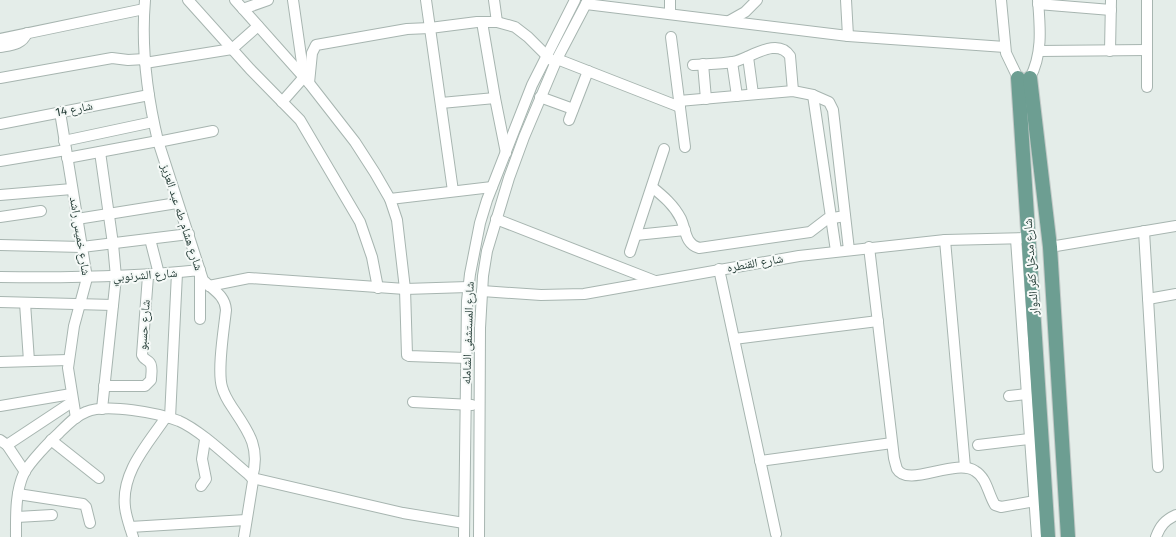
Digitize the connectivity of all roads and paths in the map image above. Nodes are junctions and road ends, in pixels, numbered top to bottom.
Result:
1 (188, 0) edge
2 (235, 0) edge
3 (268, 0) edge
4 (293, 0) edge
5 (426, 0) edge
6 (494, 0) edge
7 (575, 0) edge
8 (670, 0) edge
9 (757, 0) edge
10 (846, 0) edge
11 (1001, 0) edge
12 (1147, 0) edge
13 (587, 2) edge
14 (1038, 2) edge
15 (144, 4) edge
16 (1111, 5) edge
17 (243, 9) junction
18 (670, 14) junction
19 (729, 21) junction
20 (482, 22) junction
21 (497, 22) junction
22 (258, 26) junction
23 (430, 28) junction
24 (27, 33) junction
25 (848, 36) junction
26 (671, 38) dead end
27 (0, 39) edge
28 (0, 47) edge
29 (1004, 47) junction
30 (232, 49) junction
31 (1147, 50) junction
32 (1039, 51) junction
33 (1110, 51) junction
34 (546, 56) junction
35 (748, 57) junction
36 (145, 61) junction
37 (556, 62) junction
38 (732, 62) junction
39 (588, 71) junction
40 (0, 78) edge
41 (1024, 78) junction
42 (307, 80) junction
43 (1147, 87) dead end
44 (793, 91) junction
45 (149, 94) junction
46 (753, 94) junction
47 (813, 94) junction
48 (737, 96) junction
49 (540, 97) junction
50 (494, 98) junction
51 (706, 99) junction
52 (282, 102) junction
53 (441, 104) junction
54 (680, 104) junction
55 (573, 109) junction
56 (60, 112) junction
57 (569, 120) dead end
58 (153, 122) junction
59 (0, 124) edge
60 (214, 131) dead end
61 (158, 142) junction
62 (685, 147) dead end
63 (837, 148) junction
64 (664, 149) dead end
65 (66, 150) junction
66 (820, 150) junction
67 (100, 152) junction
68 (506, 153) junction
69 (0, 160) edge
70 (839, 166) junction
71 (823, 168) junction
72 (652, 186) junction
73 (492, 187) junction
74 (72, 189) junction
75 (453, 191) junction
76 (0, 195) edge
77 (842, 197) junction
78 (828, 198) junction
79 (390, 199) junction
80 (177, 203) junction
81 (41, 211) dead end
82 (108, 214) junction
83 (845, 216) junction
84 (0, 217) edge
85 (831, 217) junction
86 (496, 219) junction
87 (77, 220) junction
88 (1176, 226) edge
89 (685, 230) junction
90 (1144, 231) junction
91 (189, 234) junction
92 (636, 235) junction
93 (1023, 238) junction
94 (150, 239) junction
95 (945, 240) junction
96 (113, 244) junction
97 (0, 245) edge
98 (869, 247) junction
99 (1050, 247) junction
100 (82, 248) junction
101 (849, 250) junction
102 (836, 251) junction
103 (630, 252) dead end
104 (719, 269) junction
105 (200, 270) junction
106 (177, 273) junction
107 (159, 274) junction
108 (148, 276) junction
109 (0, 277) edge
110 (116, 277) junction
111 (87, 278) junction
112 (656, 281) junction
113 (209, 286) junction
114 (468, 286) junction
115 (378, 288) junction
116 (405, 289) junction
117 (482, 291) junction
118 (1176, 294) edge
119 (1148, 299) junction
120 (0, 302) edge
121 (25, 302) junction
122 (80, 304) junction
123 (113, 305) junction
124 (200, 320) dead end
125 (878, 321) junction
126 (734, 339) junction
127 (467, 358) junction
128 (68, 360) junction
129 (29, 361) junction
130 (0, 362) edge
131 (104, 386) junction
132 (1032, 393) junction
133 (1009, 396) dead end
134 (72, 398) junction
135 (413, 402) dead end
136 (466, 405) junction
137 (0, 406) edge
138 (480, 406) junction
139 (102, 409) junction
140 (76, 418) junction
141 (168, 418) junction
142 (1035, 438) junction
143 (52, 440) junction
144 (205, 440) junction
145 (4, 442) edge
146 (892, 443) junction
147 (978, 445) dead end
148 (760, 461) junction
149 (965, 466) junction
150 (1158, 467) dead end
151 (24, 472) junction
152 (99, 478) dead end
153 (252, 478) junction
154 (201, 486) dead end
155 (18, 494) junction
156 (1035, 501) junction
157 (52, 515) dead end
158 (1176, 515) edge
159 (17, 517) junction
160 (246, 520) junction
161 (90, 523) dead end
162 (464, 523) junction
163 (132, 532) edge
164 (776, 534) dead end
165 (16, 537) edge
166 (244, 537) edge
167 (464, 537) edge
168 (479, 537) edge
169 (1037, 537) edge
170 (1048, 537) edge
171 (1068, 537) edge
172 (1156, 537) edge

1 - 30 street
2 - 17 street
3 - 17 street
4 - 42 street
5 - 23 street
6 - 21 street
7 - 34 street, شارع المستشفى الشامله
8 - 18 street
9 - 19 street
10 - 25 street
11 - 29 street, شارع مدخل كفر الدوار
12 - 31 street
13 - 18 street
13 - 37 street, شارع المستشفى الشامله
14 - 16 street
14 - 32 street, شارع مدخل كفر الدوار
15 - 24 street
15 - 36 street, شارع هشام طه عبد العزيز
16 - 33 street
17 - 22 street
18 - 19 street
19 - 25 street
20 - 21 street
20 - 23 street
20 - 50 street
21 - 34 street
22 - 30 street
22 - 42 street
23 - 42 street
23 - 53 street
24 - 27 street
24 - 28 street
25 - 29 street
26 - 54 street
29 - 41 street, شارع مدخل كفر الدوار
30 - 36 street
30 - 52 street
31 - 33 street
31 - 43 street
32 - 33 street
32 - 41 street, شارع مدخل كفر الدوار
34 - 37 street
34 - 68 street, شارع المستشفى الشامله
35 - 38 street
35 - 44 street
35 - 46 street
36 - 40 street
36 - 45 street, شارع هشام طه عبد العزيز
37 - 39 street
37 - 49 street, شارع المستشفى الشامله
38 - 48 street
38 - 51 street
39 - 54 street
39 - 55 street
41 - 93 main road, شارع مدخل كفر الدوار
41 - 99 main road, شارع مدخل كفر الدوار
42 - 52 street
42 - 79 street
44 - 46 street
44 - 47 street
45 - 56 street, شارع 14
45 - 58 street, شارع هشام طه عبد العزيز
46 - 48 street
47 - 63 street
47 - 66 street
48 - 51 street
49 - 55 street
49 - 86 street, شارع المستشفى الشامله
50 - 53 street
50 - 68 street
51 - 54 street
52 - 115 street
53 - 75 street
54 - 62 street
55 - 57 street
56 - 59 street, شارع 14
56 - 65 street, شارع خميس راشد
58 - 61 street, شارع هشام طه عبد العزيز
58 - 65 street
60 - 61 street
61 - 67 street
61 - 80 street, شارع هشام طه عبد العزيز
63 - 66 street
63 - 70 street
64 - 72 street
65 - 67 street
65 - 69 street
65 - 74 street, شارع خميس راشد
66 - 71 street
67 - 82 street
68 - 73 street, شارع المستشفى الشامله
70 - 71 street
70 - 77 street
71 - 78 street
72 - 89 street
72 - 92 street
73 - 75 street
73 - 114 street, شارع المستشفى الشامله
74 - 76 street
74 - 87 street, شارع خميس راشد
75 - 79 street
77 - 78 street
77 - 83 street
78 - 85 street
79 - 116 street
80 - 82 street
80 - 91 street, شارع هشام طه عبد العزيز
81 - 84 street
82 - 87 street
82 - 96 street
83 - 85 street
83 - 101 street
85 - 89 street
85 - 102 street
86 - 112 street
86 - 117 street, شارع المستشفى الشامله
87 - 100 street, شارع خميس راشد
88 - 90 street
89 - 92 street
90 - 99 street
90 - 119 street
91 - 94 street
91 - 105 street, شارع هشام طه عبد العزيز
92 - 103 street
93 - 95 street, شارع القنطره
93 - 132 main road, شارع مدخل كفر الدوار
94 - 96 street
94 - 107 street
95 - 98 street, شارع القنطره
95 - 149 street
96 - 100 street
96 - 110 street
97 - 100 street
98 - 101 street, شارع القنطره
98 - 125 street
99 - 171 main road, شارع مدخل كفر الدوار
100 - 111 street, شارع خميس راشد
101 - 102 street, شارع القنطره
102 - 104 street, شارع القنطره
104 - 112 street, شارع القنطره
104 - 126 street
105 - 106 street, شارع الشرنوبي
105 - 113 street, شارع هشام طه عبد العزيز
105 - 124 street
106 - 107 street, شارع الشرنوبي
106 - 141 street
107 - 108 street, شارع الشرنوبي
108 - 110 street, شارع الشرنوبي
108 - 131 street, شارع حسبو
109 - 111 street, شارع الشرنوبي
110 - 111 street, شارع الشرنوبي
110 - 123 street
111 - 122 street, شارع خميس راشد
112 - 117 street, شارع القنطره
113 - 115 street
113 - 153 street, شارع هشام طه عبد العزيز
114 - 116 street
114 - 127 street, شارع المستشفى الشامله
115 - 116 street
116 - 127 street
117 - 138 street, شارع المستشفى الشامله
118 - 119 street
119 - 150 street
120 - 121 street
121 - 122 street
121 - 129 street
122 - 123 street
122 - 128 street, شارع خميس راشد
123 - 131 street
125 - 126 street
125 - 146 street
126 - 148 street
127 - 136 street, شارع المستشفى الشامله
128 - 129 street
128 - 134 street, شارع خميس راشد
129 - 130 street
131 - 139 street
132 - 133 street
132 - 142 main road, شارع مدخل كفر الدوار
134 - 137 street
134 - 140 street, شارع خميس راشد
134 - 145 street
135 - 136 street
136 - 138 street
136 - 162 street, شارع المستشفى الشامله
138 - 168 street, شارع المستشفى الشامله
139 - 140 street
139 - 141 street
140 - 143 street
141 - 144 street
141 - 163 street
142 - 147 street
142 - 156 street
142 - 170 main road, شارع مدخل كفر الدوار
143 - 151 street
143 - 152 street
144 - 153 street
144 - 154 street
145 - 151 street
146 - 148 street
146 - 149 street
148 - 164 street
149 - 156 street
151 - 155 street
153 - 160 street, شارع هشام طه عبد العزيز
153 - 162 street
155 - 159 street
155 - 161 street
156 - 169 street
157 - 159 street
158 - 172 street
159 - 165 street
160 - 163 street
160 - 166 street, شارع هشام طه عبد العزيز
162 - 167 street, شارع المستشفى الشامله

